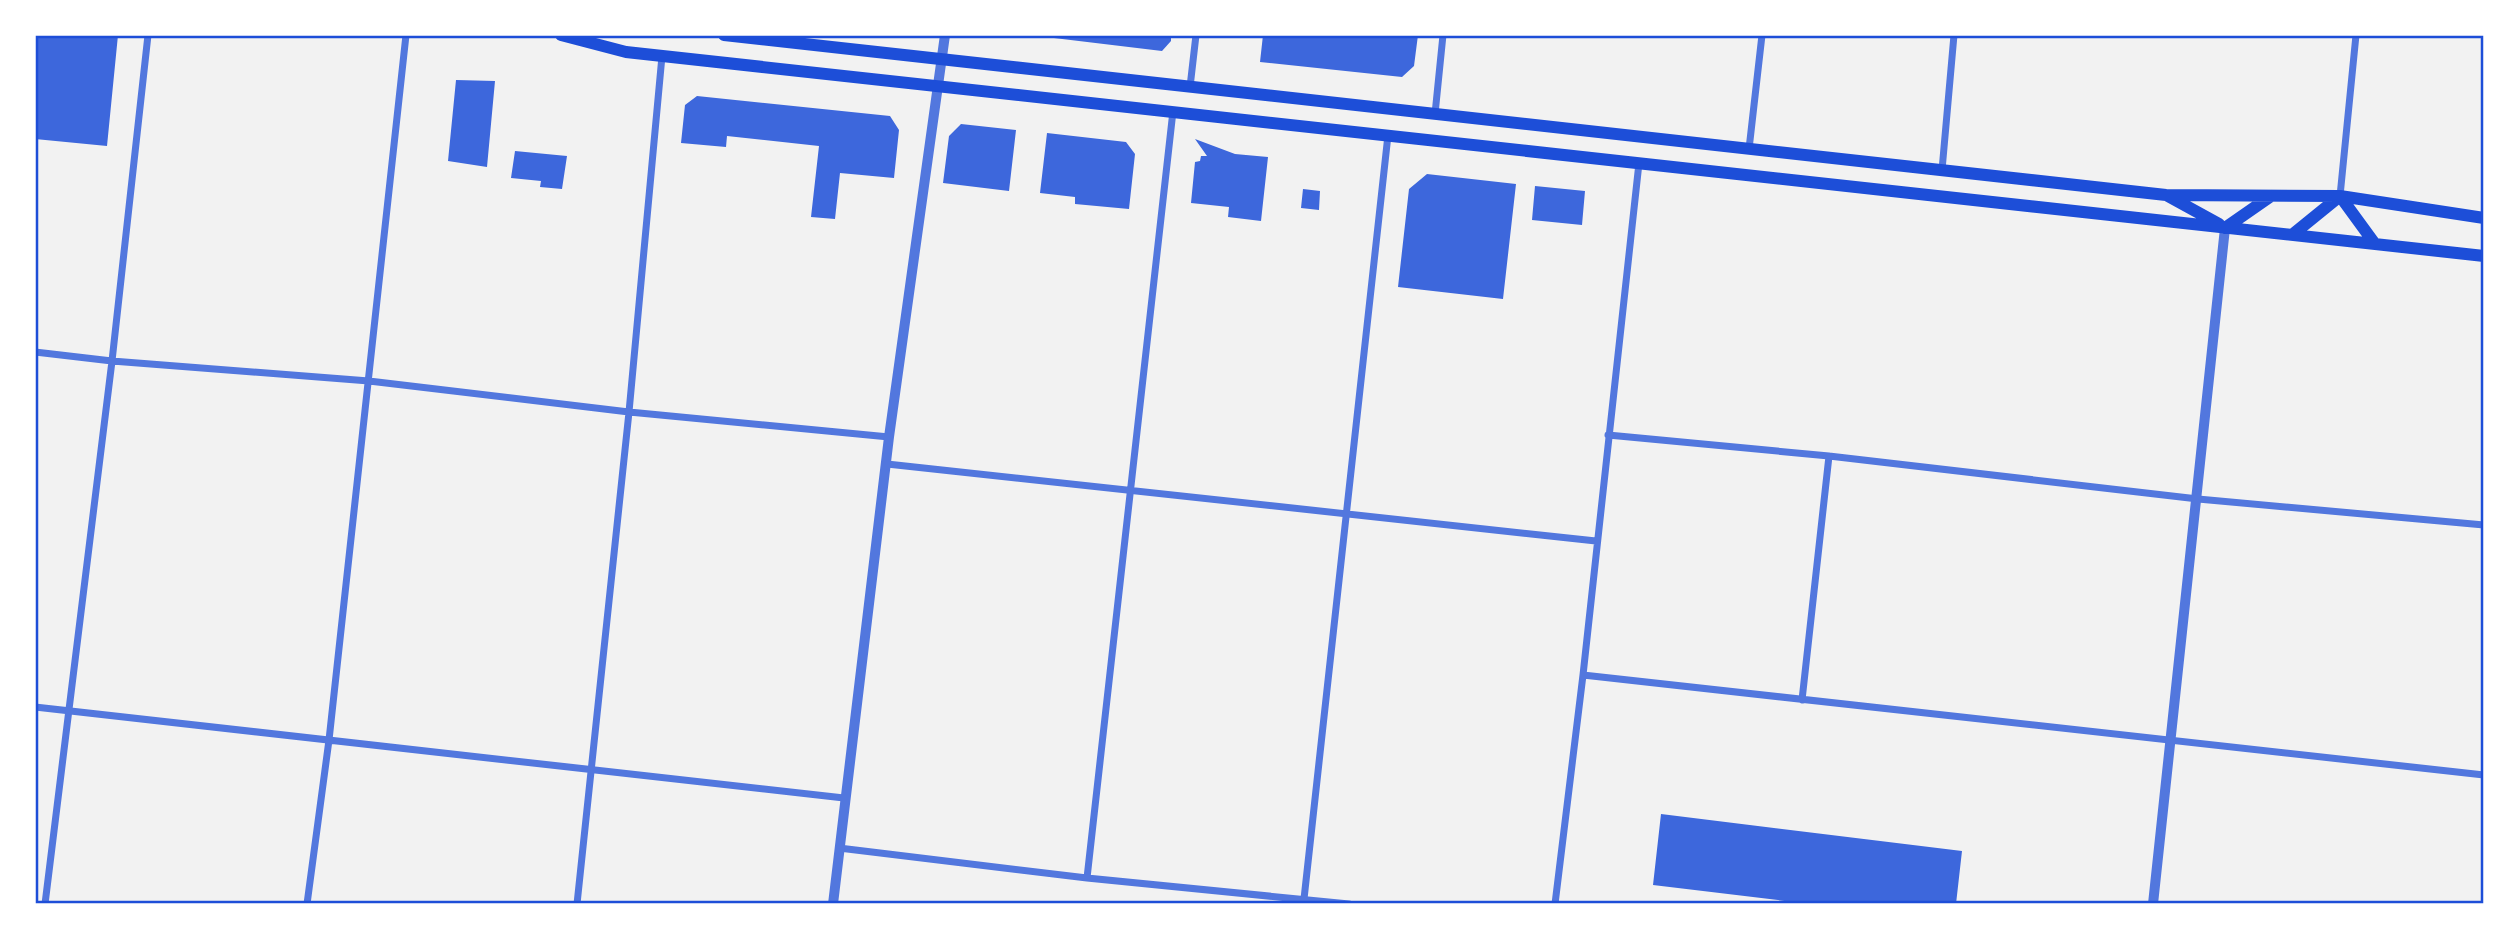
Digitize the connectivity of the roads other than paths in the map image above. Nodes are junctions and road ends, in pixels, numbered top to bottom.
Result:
1 (148, 35) edge
2 (406, 35) edge
3 (561, 35) edge
4 (724, 35) edge
5 (945, 35) edge
6 (1196, 35) edge
7 (1444, 35) edge
8 (1762, 35) edge
9 (1954, 35) edge
10 (2356, 35) edge
11 (662, 55) junction
12 (942, 59) junction
13 (938, 81) junction
14 (1190, 87) junction
15 (1173, 111) junction
16 (1435, 114) junction
17 (1388, 135) junction
18 (1749, 149) junction
19 (1639, 163) junction
20 (1942, 170) junction
21 (2166, 195) junction
22 (2272, 196) junction
23 (2340, 197) junction
24 (2484, 218) edge
25 (2225, 228) junction
26 (2292, 235) junction
27 (2375, 244) junction
28 (2484, 256) edge
29 (35, 352) edge
30 (112, 361) junction
31 (369, 381) junction
32 (629, 412) junction
33 (1608, 435) junction
34 (889, 438) junction
35 (1829, 456) junction
36 (887, 464) junction
37 (1132, 490) junction
38 (2198, 499) junction
39 (1348, 513) junction
40 (2484, 525) edge
41 (1596, 541) junction
42 (1583, 675) junction
43 (1802, 700) junction
44 (35, 707) edge
45 (68, 711) junction
46 (329, 740) junction
47 (2170, 741) junction
48 (592, 770) junction
49 (2484, 775) edge
50 (844, 798) junction
51 (839, 849) junction
52 (1087, 878) junction
53 (1304, 899) junction
54 (45, 904) edge
55 (307, 904) edge
56 (577, 904) edge
57 (833, 904) edge
58 (1349, 904) edge
59 (1555, 904) edge
60 (2153, 904) edge

1 - 30 street
2 - 31 street
3 - 11 main road
4 - 12 main road
5 - 12 street
6 - 14 street
7 - 16 street
8 - 18 street
9 - 20 street
10 - 23 street
11 - 13 main road
11 - 32 street
12 - 13 street
12 - 14 main road
13 - 15 main road
13 - 34 street
14 - 16 main road
15 - 17 main road
15 - 37 street
16 - 18 main road
17 - 19 main road
17 - 39 street
18 - 20 main road
19 - 25 main road
19 - 33 street
20 - 21 main road
21 - 22 main road
21 - 25 main road
22 - 23 main road
22 - 25 main road
23 - 24 main road
23 - 26 main road
23 - 27 main road
25 - 26 main road
25 - 38 street
26 - 27 main road
27 - 28 main road
29 - 30 street
30 - 31 street
30 - 45 street
31 - 32 street
31 - 46 street
32 - 34 street
32 - 48 street
33 - 35 street
33 - 41 street
34 - 36 street
35 - 38 street
35 - 43 street
36 - 37 street
36 - 50 street
37 - 39 street
37 - 52 street
38 - 40 street
38 - 47 street
39 - 41 street
39 - 53 street
41 - 42 street
42 - 43 street
42 - 59 street
43 - 47 street
44 - 45 street
45 - 46 street
45 - 54 street
46 - 48 street
46 - 55 street
47 - 49 street
47 - 60 street
48 - 50 street
48 - 56 street
50 - 51 street
51 - 52 street
51 - 57 street
52 - 53 street
53 - 58 street

